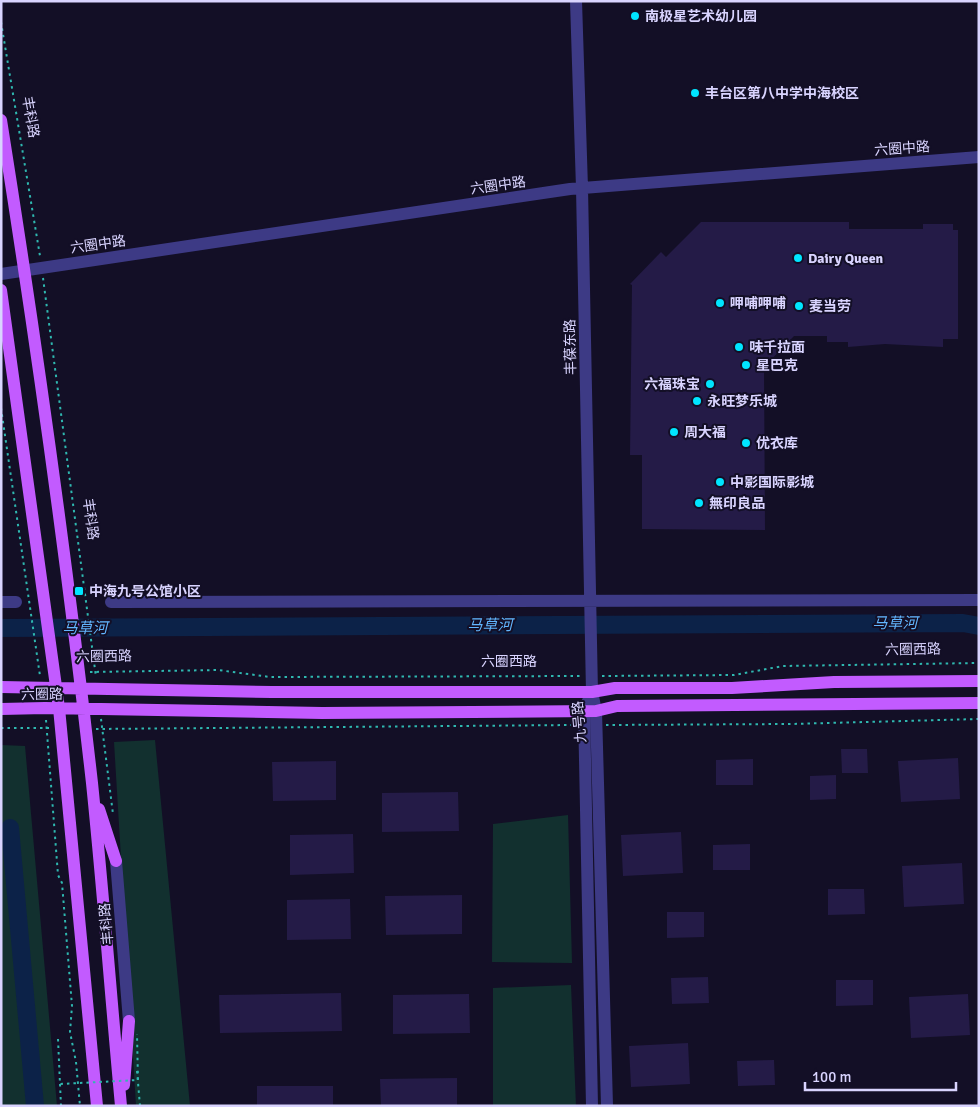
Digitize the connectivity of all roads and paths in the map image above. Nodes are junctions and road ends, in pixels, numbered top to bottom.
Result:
1 (576, 1) edge
2 (1, 22) edge
3 (1, 120) edge
4 (979, 157) edge
5 (582, 188) junction
6 (41, 267) junction
7 (25, 271) junction
8 (1, 274) edge
9 (1, 290) edge
10 (1, 408) edge
11 (979, 600) edge
12 (1, 602) edge
13 (16, 602) dead end
14 (111, 602) dead end
15 (590, 604) junction
16 (979, 663) edge
17 (39, 671) junction
18 (54, 672) junction
19 (79, 672) junction
20 (96, 672) junction
21 (592, 676) junction
22 (979, 681) edge
23 (1, 687) edge
24 (41, 687) junction
25 (56, 687) junction
26 (81, 689) junction
27 (97, 690) junction
28 (592, 692) junction
29 (979, 703) edge
30 (45, 708) junction
31 (59, 708) junction
32 (1, 709) edge
33 (83, 709) junction
34 (100, 710) junction
35 (590, 710) junction
36 (979, 719) edge
37 (590, 725) junction
38 (1, 728) edge
39 (47, 728) junction
40 (61, 729) junction
41 (85, 729) junction
42 (102, 729) junction
43 (92, 784) junction
44 (114, 818) dead end
45 (116, 861) joint
46 (129, 1021) joint
47 (137, 1034) dead end
48 (58, 1039) dead end
49 (138, 1080) junction
50 (60, 1084) junction
51 (121, 1105) edge
52 (61, 1106) edge
53 (80, 1106) edge
54 (97, 1106) edge
55 (140, 1106) edge
56 (592, 1106) edge
57 (607, 1106) edge

1 - 5 street, 丰葆东路
2 - 6 path, 丰科路
3 - 7 main road, 丰科路
4 - 5 street, 六圈中路
5 - 6 street, 六圈中路
5 - 15 street, 丰葆东路
6 - 7 street, 六圈中路
6 - 20 path, 丰科路
7 - 8 street, 六圈中路
7 - 19 main road, 丰科路
9 - 18 main road, 丰科路
10 - 17 path
11 - 15 street
12 - 13 street
14 - 15 street
15 - 21 street, 丰葆东路
16 - 21 path, 六圈西路
17 - 18 path
17 - 24 path
18 - 25 main road, 丰科路
19 - 20 path, 六圈西路
19 - 26 main road, 丰科路
20 - 21 path, 六圈西路
20 - 27 path, 丰科路
21 - 28 street, 丰葆东路
22 - 28 main road
23 - 24 main road, 六圈路
24 - 25 main road, 六圈路
25 - 26 main road, 六圈路
25 - 31 main road, 丰科路
26 - 27 main road
26 - 33 main road, 丰科路
27 - 28 main road
28 - 35 street, 九号路
29 - 35 main road
30 - 31 main road, 六圈路
30 - 32 main road, 六圈路
30 - 39 path
31 - 33 main road, 六圈路
31 - 40 main road, 丰科路
33 - 34 main road
33 - 41 main road, 丰科路
34 - 35 main road
34 - 42 path
35 - 37 street, 九号路
36 - 37 path
37 - 42 path
37 - 56 street, 九号路
37 - 57 street, 九号路
38 - 39 path
39 - 40 path
39 - 53 path
40 - 54 main road, 丰科路
41 - 42 path
41 - 43 main road, 丰科路
42 - 44 path
43 - 45 main road
43 - 51 main road, 丰科路
45 - 46 street, 丰科路
46 - 51 main road
47 - 49 path, bridge
48 - 50 path, bridge
49 - 50 path, bridge
49 - 55 path
50 - 52 path

